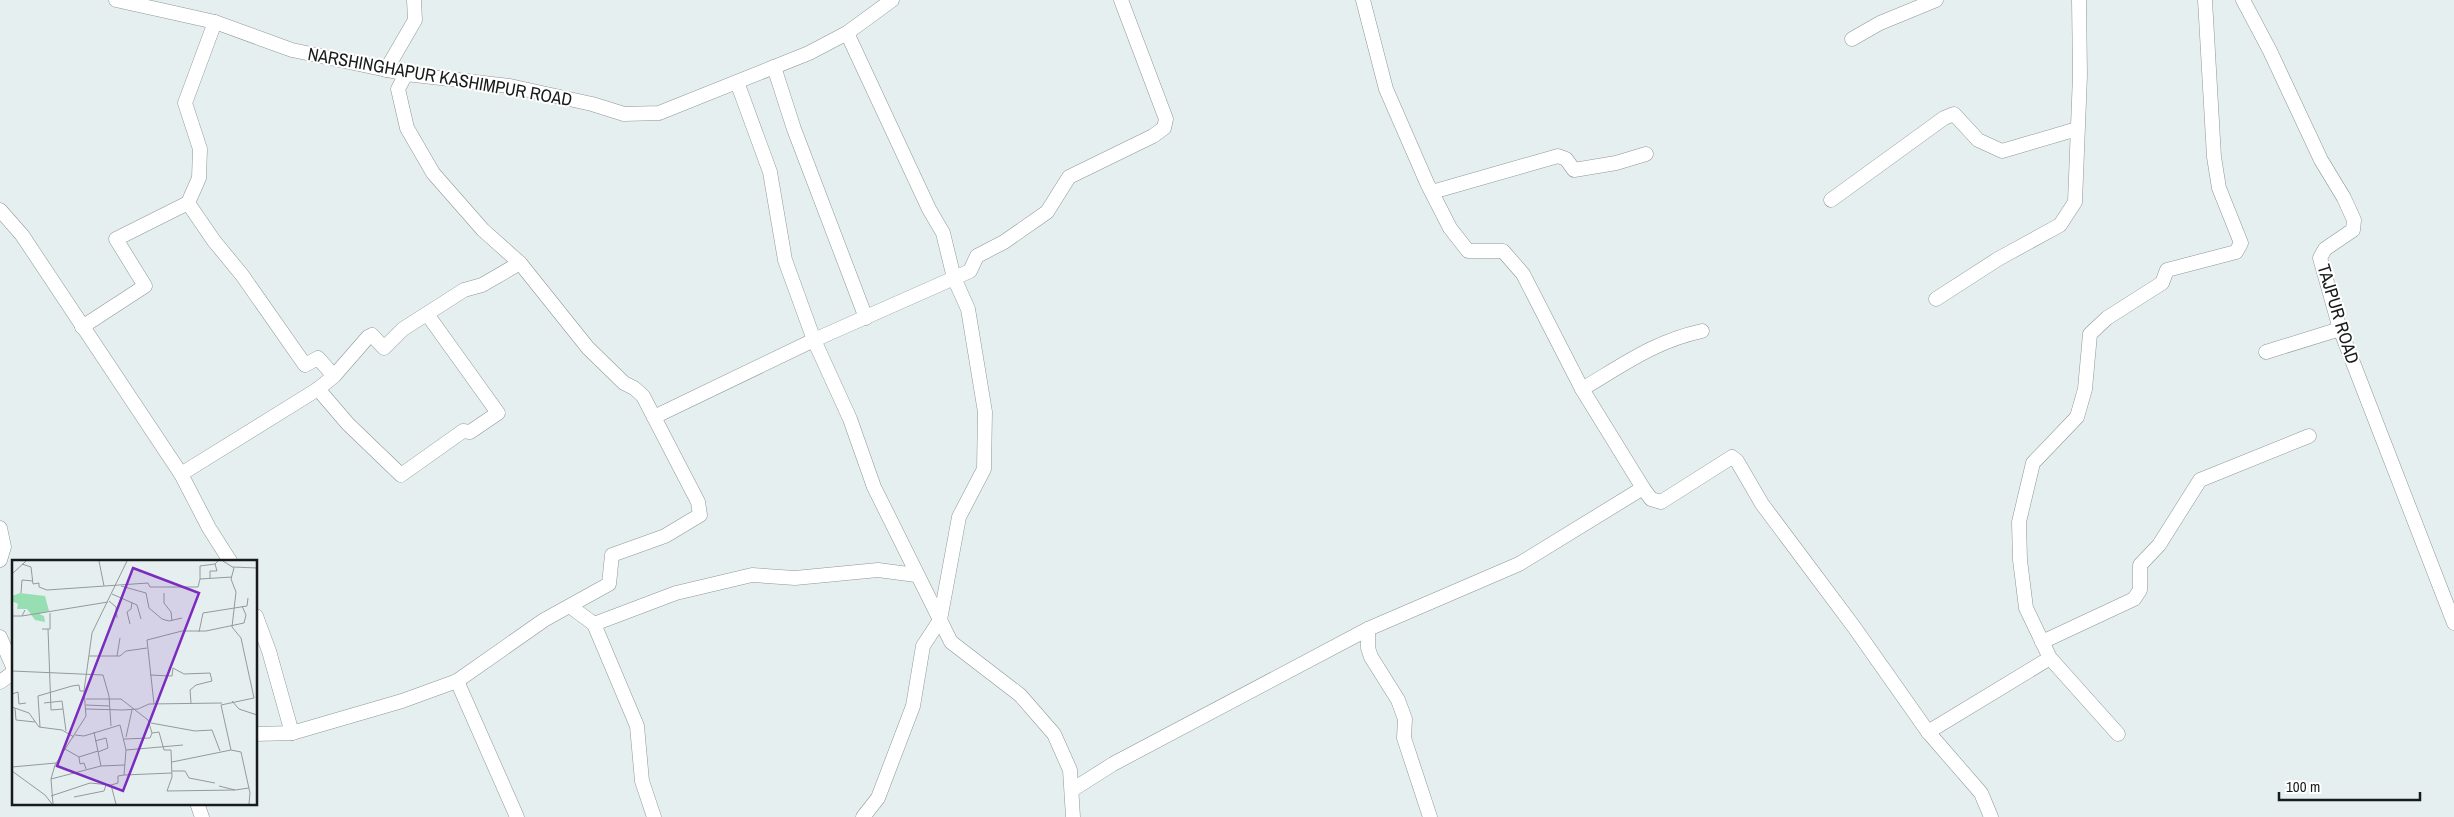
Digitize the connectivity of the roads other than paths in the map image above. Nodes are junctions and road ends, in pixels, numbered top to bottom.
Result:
1 (116, 0) edge
2 (414, 0) edge
3 (892, 0) edge
4 (1121, 0) edge
5 (1363, 0) edge
6 (1936, 0) edge
7 (2079, 0) edge
8 (2205, 0) edge
9 (2243, 0) edge
10 (215, 22) junction
11 (847, 33) junction
12 (1852, 39) dead end
13 (774, 67) junction
14 (386, 70) junction
15 (406, 74) junction
16 (737, 82) junction
17 (2077, 129) junction
18 (1646, 154) dead end
19 (1432, 192) junction
20 (1831, 200) dead end
21 (188, 203) junction
22 (0, 210) edge
23 (520, 263) junction
24 (954, 278) junction
25 (1936, 299) dead end
26 (428, 314) junction
27 (866, 318) junction
28 (82, 327) junction
29 (2340, 329) junction
30 (1702, 331) dead end
31 (814, 340) junction
32 (2266, 352) dead end
33 (334, 376) junction
34 (1582, 388) junction
35 (318, 389) junction
36 (654, 418) junction
37 (2309, 436) dead end
38 (181, 474) junction
39 (1643, 488) junction
40 (0, 528) edge
41 (0, 560) edge
42 (229, 560) edge
43 (916, 575) junction
44 (571, 607) junction
45 (940, 620) junction
46 (258, 621) edge
47 (2454, 623) edge
48 (594, 624) junction
49 (1368, 629) junction
50 (0, 637) edge
51 (2042, 642) junction
52 (2050, 658) junction
53 (12, 665) edge
54 (12, 672) edge
55 (457, 681) junction
56 (0, 682) edge
57 (1928, 732) junction
58 (292, 733) junction
59 (258, 734) edge
60 (2118, 734) dead end
61 (1072, 790) junction
62 (197, 804) edge
63 (202, 817) edge
64 (516, 817) edge
65 (654, 817) edge
66 (863, 817) edge
67 (1072, 817) edge
68 (1430, 817) edge
69 (1991, 817) edge

1 - 10 street, NARSHINGHAPUR KASHIMPUR ROAD
2 - 14 street
3 - 11 street, NARSHINGHAPUR KASHIMPUR ROAD
4 - 24 street
5 - 19 street
6 - 12 street
7 - 17 street
8 - 51 street
9 - 29 street, TAJPUR ROAD
10 - 14 street, NARSHINGHAPUR KASHIMPUR ROAD
10 - 21 street
11 - 13 street, NARSHINGHAPUR KASHIMPUR ROAD
11 - 24 street
13 - 16 street, NARSHINGHAPUR KASHIMPUR ROAD
13 - 27 street
14 - 15 street, NARSHINGHAPUR KASHIMPUR ROAD
15 - 16 street, NARSHINGHAPUR KASHIMPUR ROAD
15 - 23 street
16 - 31 street
17 - 20 street
17 - 25 street
18 - 19 street
19 - 34 street
21 - 28 street
21 - 33 street
22 - 28 street
23 - 26 street
23 - 36 street
24 - 27 street
24 - 45 street
26 - 33 street
26 - 35 street
27 - 31 street
28 - 38 street
29 - 32 street
29 - 47 street, TAJPUR ROAD
30 - 34 street
31 - 36 street
31 - 43 street
33 - 35 street
34 - 39 street
35 - 38 street
36 - 44 street
37 - 51 street
38 - 42 street
39 - 49 street
39 - 57 street
40 - 41 street
43 - 45 street
43 - 48 street
44 - 48 street
44 - 55 street
45 - 61 street
45 - 66 street
46 - 58 street
48 - 65 street
49 - 61 street
49 - 68 street
50 - 53 street
51 - 52 street
52 - 57 street
52 - 60 street
54 - 56 street
55 - 58 street
55 - 64 street
57 - 69 street
58 - 59 street
61 - 67 street
62 - 63 street

